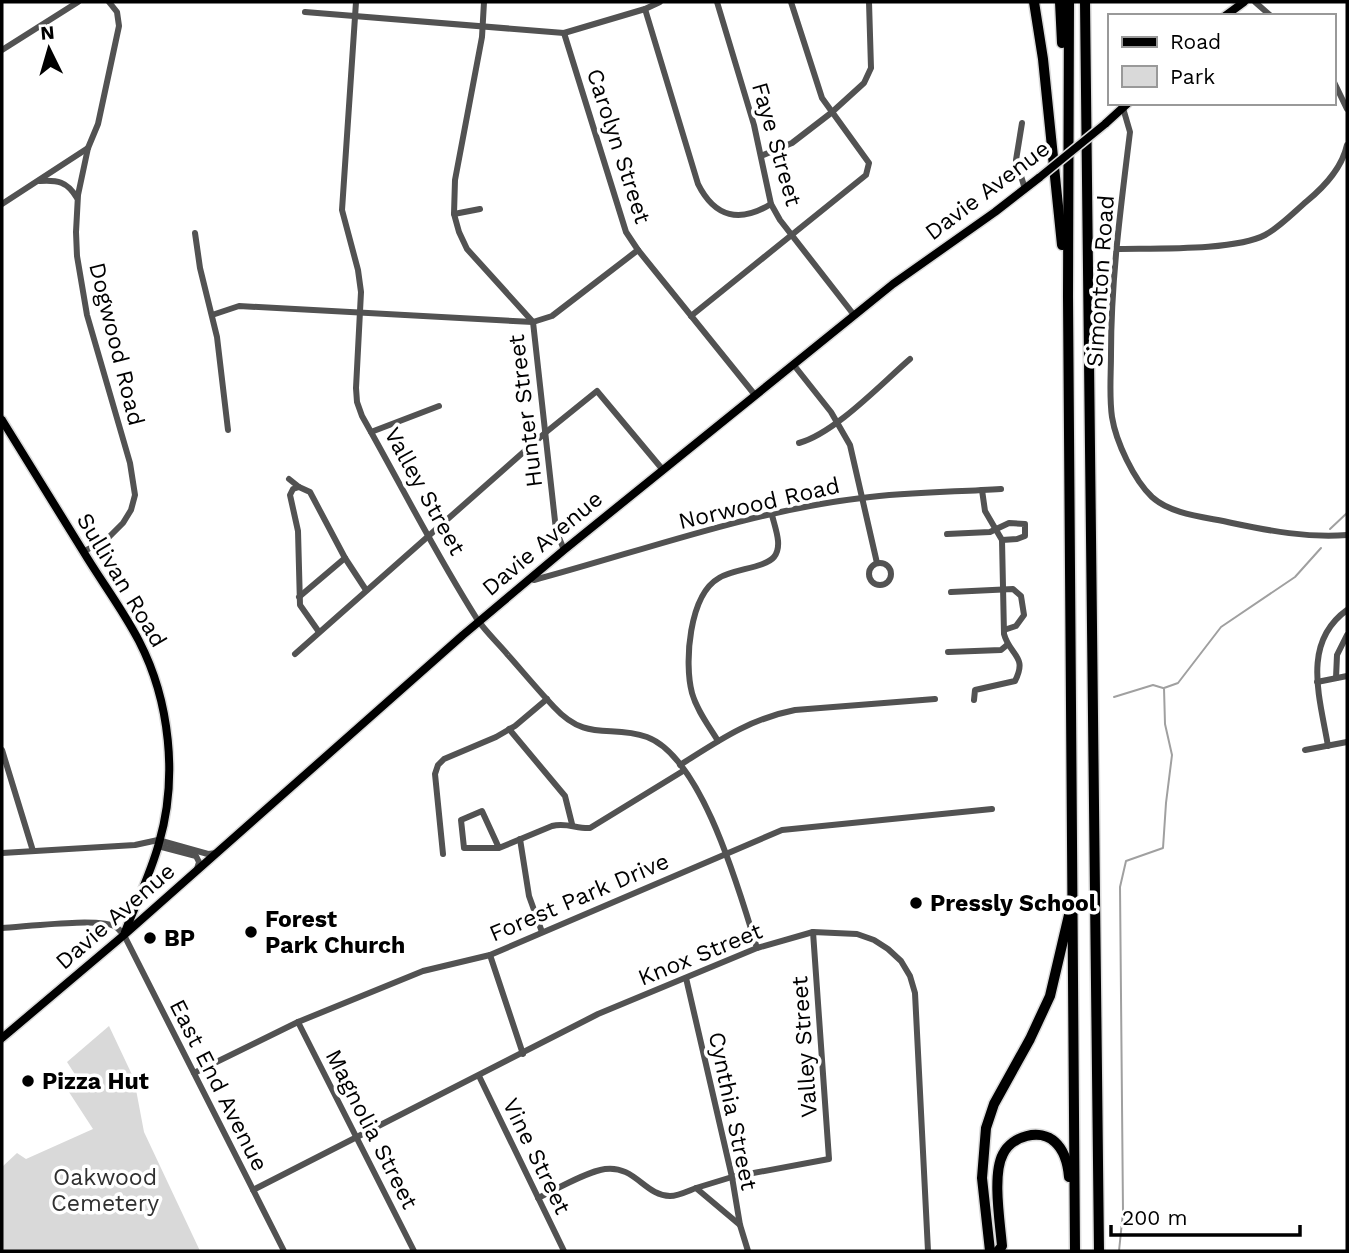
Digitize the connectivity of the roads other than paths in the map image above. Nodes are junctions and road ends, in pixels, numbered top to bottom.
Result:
1 (78, 2) edge
2 (109, 2) edge
3 (356, 2) edge
4 (484, 2) edge
5 (660, 2) edge
6 (717, 2) edge
7 (791, 2) edge
8 (869, 2) edge
9 (1034, 2) edge
10 (1060, 2) edge
11 (1069, 2) edge
12 (1085, 2) edge
13 (1091, 2) edge
14 (1244, 2) edge
15 (1255, 2) edge
16 (645, 9) junction
17 (305, 12) dead end
18 (1228, 14) edge
19 (1269, 14) edge
20 (355, 16) junction
21 (482, 25) junction
22 (564, 33) junction
23 (2, 50) edge
24 (1086, 60) junction
25 (1335, 84) edge
26 (1125, 106) edge
27 (1347, 109) edge
28 (831, 113) junction
29 (1022, 122) dead end
30 (1068, 136) junction
31 (1347, 145) edge
32 (88, 148) junction
33 (761, 156) junction
34 (38, 181) junction
35 (1025, 189) junction
36 (78, 199) junction
37 (2, 204) edge
38 (771, 204) junction
39 (480, 209) dead end
40 (454, 214) junction
41 (195, 233) dead end
42 (791, 234) junction
43 (1115, 249) junction
44 (638, 250) junction
45 (1068, 297) junction
46 (361, 314) junction
47 (212, 315) junction
48 (854, 315) junction
49 (691, 316) junction
50 (533, 323) junction
51 (910, 359) dead end
52 (793, 364) junction
53 (755, 395) junction
54 (439, 407) dead end
55 (2, 420) edge
56 (837, 421) junction
57 (229, 430) dead end
58 (371, 432) junction
59 (545, 433) junction
60 (799, 443) dead end
61 (663, 470) junction
62 (289, 479) dead end
63 (299, 487) junction
64 (1001, 489) dead end
65 (982, 490) junction
66 (862, 498) junction
67 (772, 515) junction
68 (997, 529) junction
69 (947, 534) dead end
70 (1347, 534) edge
71 (428, 535) junction
72 (1002, 540) junction
73 (564, 550) junction
74 (83, 552) junction
75 (345, 558) junction
76 (877, 563) dead end
77 (532, 577) junction
78 (366, 590) junction
79 (1004, 590) junction
80 (951, 592) dead end
81 (299, 597) junction
82 (1347, 610) edge
83 (479, 621) junction
84 (1004, 630) junction
85 (320, 632) junction
86 (1347, 635) edge
87 (1007, 645) junction
88 (948, 652) dead end
89 (295, 654) dead end
90 (1347, 676) edge
91 (1336, 678) junction
92 (1317, 682) junction
93 (547, 699) junction
94 (935, 699) dead end
95 (974, 700) dead end
96 (509, 729) junction
97 (718, 741) junction
98 (1347, 742) edge
99 (1328, 746) junction
100 (2, 750) edge
101 (1305, 750) dead end
102 (682, 768) junction
103 (992, 809) dead end
104 (572, 824) junction
105 (520, 839) junction
106 (159, 843) junction
107 (135, 845) junction
108 (499, 848) junction
109 (33, 851) junction
110 (2, 853) edge
111 (218, 853) junction
112 (726, 853) junction
113 (443, 854) dead end
114 (152, 861) junction
115 (196, 872) junction
116 (1073, 905) junction
117 (2, 928) edge
118 (542, 932) junction
119 (813, 932) junction
120 (124, 935) junction
121 (757, 948) junction
122 (490, 955) junction
123 (686, 978) junction
124 (298, 1022) junction
125 (2, 1038) edge
126 (523, 1054) junction
127 (194, 1073) junction
128 (479, 1076) junction
129 (1098, 1135) junction
130 (357, 1138) junction
131 (732, 1177) junction
132 (696, 1188) junction
133 (253, 1190) junction
134 (538, 1198) junction
135 (740, 1226) junction
136 (284, 1251) edge
137 (414, 1251) edge
138 (564, 1251) edge
139 (748, 1251) edge
140 (928, 1251) edge
141 (990, 1251) edge
142 (998, 1251) edge
143 (1074, 1251) edge
144 (1099, 1251) edge
145 (1105, 1251) edge

1 - 23 street
2 - 32 street, Dogwood Road
3 - 20 street, Valley Street
4 - 21 street, Hunter Street
5 - 16 street
6 - 33 street, Faye Street
7 - 28 street
8 - 28 street
9 - 45 highway
10 - 30 highway
11 - 30 highway
12 - 24 highway
13 - 24 highway
14 - 18 main road
15 - 19 street
16 - 22 street
16 - 38 street
17 - 20 street
20 - 21 street
20 - 46 street, Valley Street
21 - 22 street
21 - 40 street, Hunter Street
22 - 44 street, Carolyn Street
24 - 129 highway
25 - 27 street
26 - 35 main road, Davie Avenue, bridge
26 - 43 street, Simonton Road
28 - 33 street
28 - 42 street
29 - 35 street
30 - 45 highway
31 - 43 street
32 - 34 street
32 - 36 street, Dogwood Road
33 - 38 street, Faye Street
34 - 36 street
34 - 37 street
35 - 48 main road, Davie Avenue
36 - 74 street, Dogwood Road
38 - 42 street, Faye Street
39 - 40 street
40 - 50 street, Hunter Street
41 - 47 street
42 - 48 street, Faye Street
42 - 49 street
43 - 70 street, Simonton Road
44 - 49 street, Carolyn Street
44 - 50 street
45 - 116 highway
46 - 47 street
46 - 50 street
46 - 58 street, Valley Street
47 - 57 street
48 - 52 main road, Davie Avenue
49 - 53 street, Carolyn Street
50 - 59 street, Hunter Street
51 - 56 street
52 - 53 main road, Davie Avenue
52 - 56 street
53 - 61 main road, Davie Avenue
54 - 58 street
55 - 74 main road, Sullivan Road
56 - 60 street
56 - 66 street
58 - 71 street, Valley Street
59 - 61 street
59 - 71 street
59 - 73 street, Hunter Street
61 - 73 main road, Davie Avenue
62 - 63 street
63 - 75 street
63 - 81 street
64 - 65 street, Norwood Road
65 - 66 street, Norwood Road
65 - 68 street
66 - 67 street, Norwood Road
66 - 76 street
67 - 77 street, Norwood Road
67 - 97 street
68 - 69 street
68 - 72 street
68 - 72 street
71 - 78 street
71 - 83 street, Valley Street
72 - 79 street
73 - 77 main road, Davie Avenue
74 - 106 main road, Sullivan Road
75 - 78 street
75 - 81 street
77 - 83 main road, Davie Avenue
78 - 85 street
79 - 80 street
79 - 84 street
79 - 84 street
81 - 85 street
82 - 92 street
83 - 93 street, Valley Street
83 - 111 main road, Davie Avenue
84 - 87 street
85 - 89 street
86 - 91 street
87 - 88 street
87 - 95 street
90 - 91 street
91 - 92 street
92 - 99 street
93 - 96 street
93 - 102 street, Valley Street
94 - 97 street
96 - 104 street
96 - 113 street
97 - 102 street
98 - 99 street
99 - 101 street
100 - 109 street
102 - 104 street
102 - 112 street, Valley Street
103 - 112 street, Forest Park Drive
104 - 105 street
105 - 108 street
105 - 118 street
106 - 107 street
106 - 111 street
106 - 114 main road, Sullivan Road
106 - 115 street
107 - 109 street
107 - 114 street
108 - 108 street
109 - 110 street
111 - 115 main road, Davie Avenue
112 - 118 street, Forest Park Drive
112 - 121 street, Valley Street
114 - 120 main road, Sullivan Road
115 - 120 main road, Davie Avenue
116 - 141 highway
116 - 143 highway
117 - 120 street
118 - 122 street, Forest Park Drive
119 - 121 street, Knox Street
119 - 131 street, Valley Street
119 - 140 street, Knox Street
120 - 125 main road, Davie Avenue
120 - 127 street, East End Avenue
121 - 123 street, Knox Street
122 - 124 street, Forest Park Drive
122 - 126 street
123 - 126 street, Knox Street
123 - 131 street, Cynthia Street
124 - 127 street, Forest Park Drive
124 - 130 street, Magnolia Street
126 - 128 street, Knox Street
127 - 133 street, East End Avenue
128 - 130 street, Knox Street
128 - 134 street, Vine Street
129 - 144 highway
129 - 145 highway
130 - 133 street, Knox Street
130 - 137 street, Magnolia Street
131 - 132 street
131 - 135 street, Cynthia Street
132 - 134 street
132 - 135 street
133 - 136 street, East End Avenue
134 - 138 street, Vine Street
135 - 139 street, Cynthia Street
142 - 143 highway

